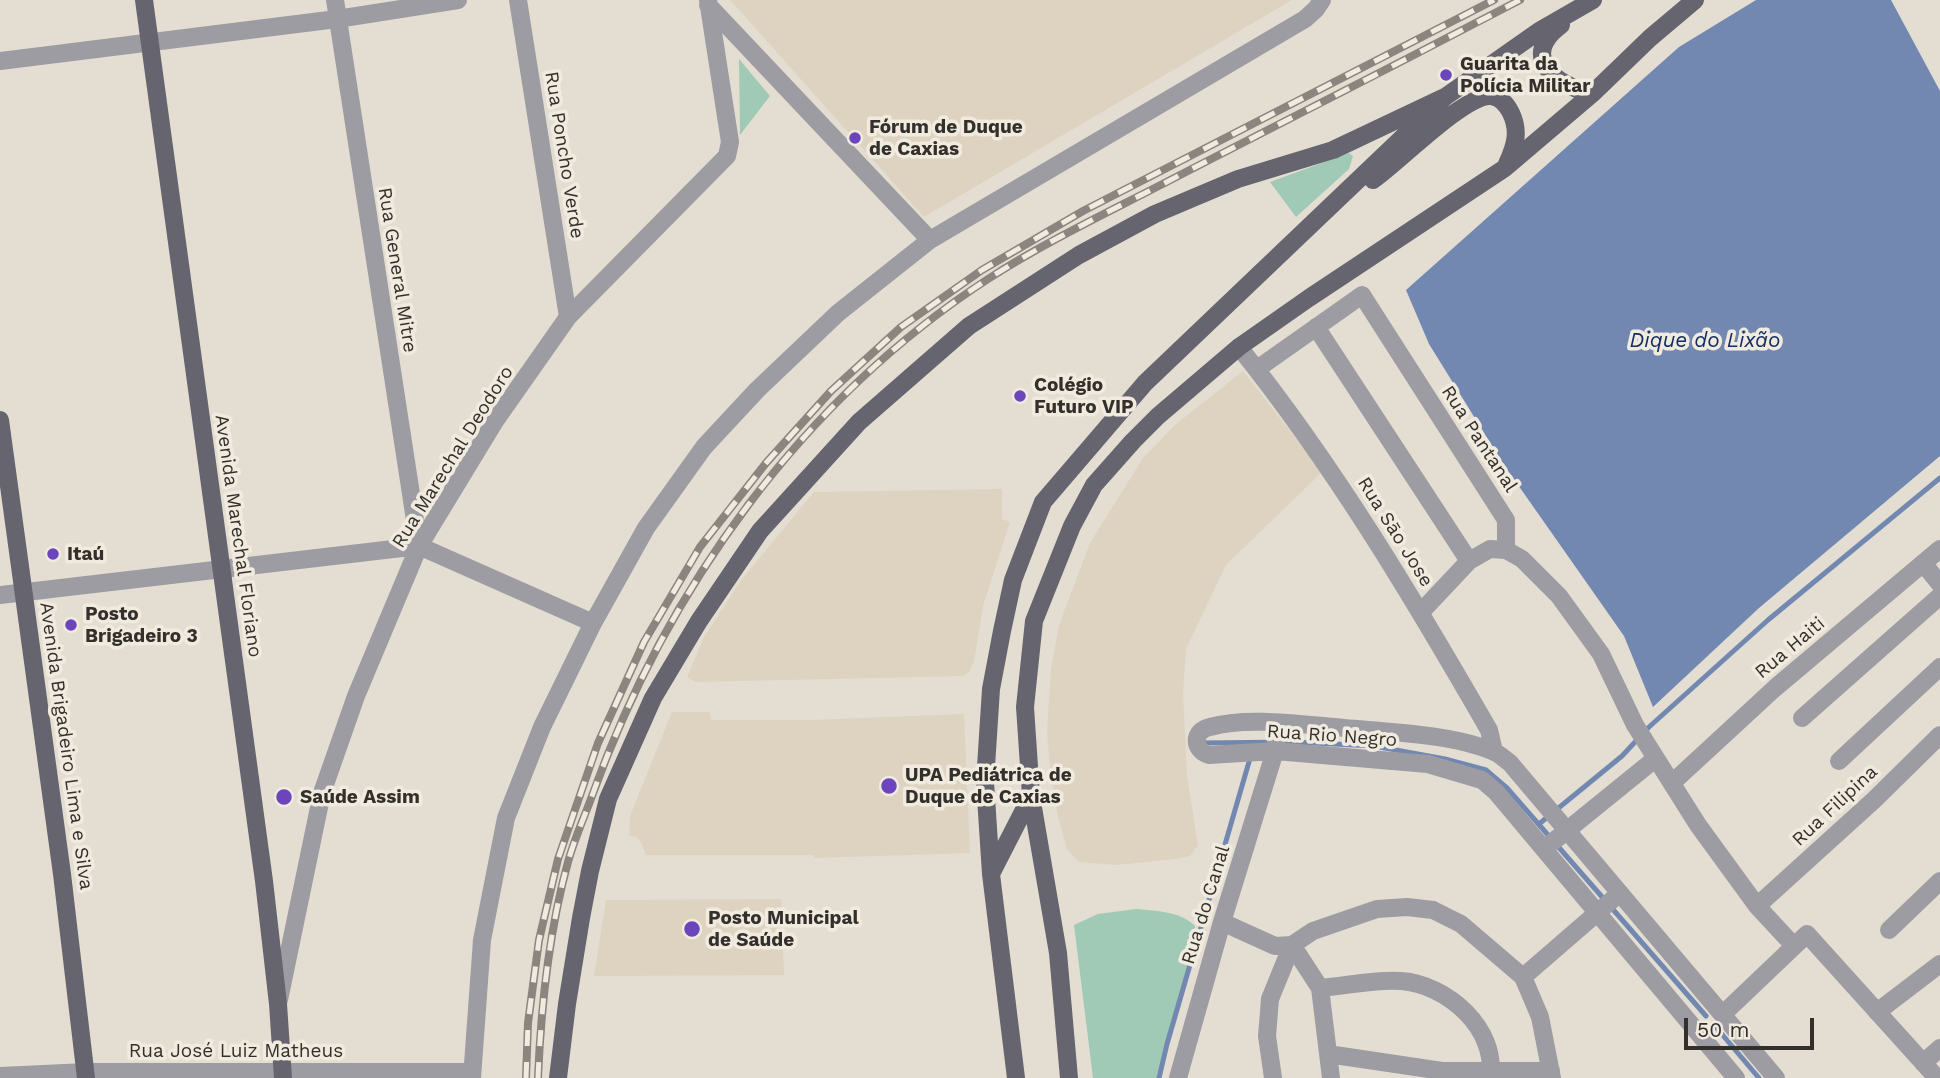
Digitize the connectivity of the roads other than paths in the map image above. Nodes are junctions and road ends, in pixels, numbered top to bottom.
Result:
1 (144, 0) edge
2 (335, 0) edge
3 (458, 0) edge
4 (518, 0) edge
5 (1322, 0) edge
6 (1594, 0) edge
7 (1695, 0) edge
8 (708, 3) edge
9 (337, 19) junction
10 (150, 41) junction
11 (0, 61) edge
12 (1591, 94) junction
13 (1445, 97) junction
14 (1506, 168) junction
15 (1318, 218) junction
16 (930, 240) junction
17 (568, 317) junction
18 (1316, 327) junction
19 (1239, 347) junction
20 (1256, 369) junction
21 (0, 420) edge
22 (419, 546) junction
23 (1940, 549) edge
24 (1506, 550) junction
25 (1469, 561) junction
26 (1923, 563) junction
27 (221, 568) junction
28 (1940, 584) edge
29 (24, 592) junction
30 (0, 595) edge
31 (1940, 596) edge
32 (1421, 612) junction
33 (593, 622) junction
34 (1940, 667) edge
35 (1802, 718) dead end
36 (1200, 731) joint
37 (1940, 735) edge
38 (1269, 742) junction
39 (1494, 751) junction
40 (1653, 756) junction
41 (1839, 761) dead end
42 (1482, 780) joint
43 (1672, 783) junction
44 (1031, 796) junction
45 (1529, 806) junction
46 (1556, 837) junction
47 (991, 874) junction
48 (1940, 881) edge
49 (1618, 894) junction
50 (1757, 906) junction
51 (1600, 911) junction
52 (1222, 922) junction
53 (1889, 930) dead end
54 (1800, 940) junction
55 (1292, 945) junction
56 (1940, 964) edge
57 (1522, 977) junction
58 (1320, 988) junction
59 (278, 1004) junction
60 (1877, 1012) junction
61 (1723, 1014) junction
62 (1940, 1048) edge
63 (1328, 1054) junction
64 (1923, 1063) junction
65 (283, 1074) edge
66 (1442, 1074) edge
67 (1490, 1074) edge
68 (1551, 1074) edge
69 (86, 1075) edge
70 (472, 1075) edge
71 (0, 1076) edge
72 (558, 1078) edge
73 (1016, 1078) edge
74 (1069, 1078) edge
75 (1178, 1078) edge
76 (1273, 1078) edge
77 (1331, 1078) edge
78 (1736, 1078) edge
79 (1776, 1078) edge
80 (1937, 1078) edge

1 - 10 main road, Avenida Marechal Floriano
2 - 9 street, Rua General Mitre
3 - 9 street
4 - 17 street, Rua Poncho Verde
5 - 16 street
6 - 12 main road
6 - 13 main road
7 - 12 main road
8 - 16 street
8 - 17 street, Rua Marechal Deodoro
9 - 10 street
9 - 22 street, Rua General Mitre
10 - 11 street
10 - 27 main road, Avenida Marechal Floriano
12 - 14 main road
13 - 15 main road
13 - 72 main road
14 - 15 main road
14 - 19 main road
15 - 47 main road
16 - 33 street
17 - 22 street, Rua Marechal Deodoro
18 - 20 street, Rua Pantanal
18 - 24 street, Rua Pantanal
18 - 25 street
19 - 20 street, Rua Sāo Jose
19 - 44 main road
20 - 32 street, Rua Sāo Jose
21 - 29 main road, Avenida Brigadeiro Lima e Silva
22 - 27 street
22 - 33 street
22 - 59 street, Rua Marechal Deodoro
23 - 26 street, Rua Haiti
24 - 25 street
24 - 40 street
25 - 32 street
26 - 28 street
26 - 43 street, Rua Haiti
27 - 29 street
27 - 59 main road, Avenida Marechal Floriano
29 - 30 street
29 - 69 main road, Avenida Brigadeiro Lima e Silva
31 - 35 street
32 - 39 street, Rua Sāo Jose
33 - 70 street
34 - 41 street
36 - 38 street, Rua Sāo Jose
36 - 38 street, Rua Rio Negro
37 - 50 street, Rua Filipina
38 - 39 street, Rua Sāo Jose
38 - 42 street, Rua Rio Negro
38 - 52 street, Rua do Canal
39 - 45 street, Rua Sāo Jose
40 - 43 street
40 - 46 street
42 - 45 street, Rua Sāo Jose
43 - 50 street
44 - 47 main road
44 - 74 main road
45 - 46 street, Rua Sāo Jose
45 - 46 street, Rua Sāo Jose
46 - 49 street, Rua Sāo Jose
46 - 51 street, Rua Sāo Jose
47 - 73 main road
48 - 53 street
49 - 51 street
49 - 61 street, Rua Sāo Jose
50 - 54 street
51 - 57 street
51 - 78 street, Rua Sāo Jose
52 - 55 street
52 - 75 street, Rua do Canal
54 - 60 street
54 - 61 street
55 - 57 street
55 - 58 street
55 - 76 street
56 - 60 street
57 - 68 street
58 - 63 street
58 - 67 street
59 - 65 main road, Avenida Marechal Floriano
60 - 64 street
61 - 79 street, Rua Sāo Jose
62 - 64 street
63 - 66 street
63 - 77 street
64 - 80 street
65 - 69 street, Rua José Luiz Matheus
65 - 70 street, Rua José Luiz Matheus
66 - 67 street
67 - 68 street
69 - 71 street, Rua José Luiz Matheus

